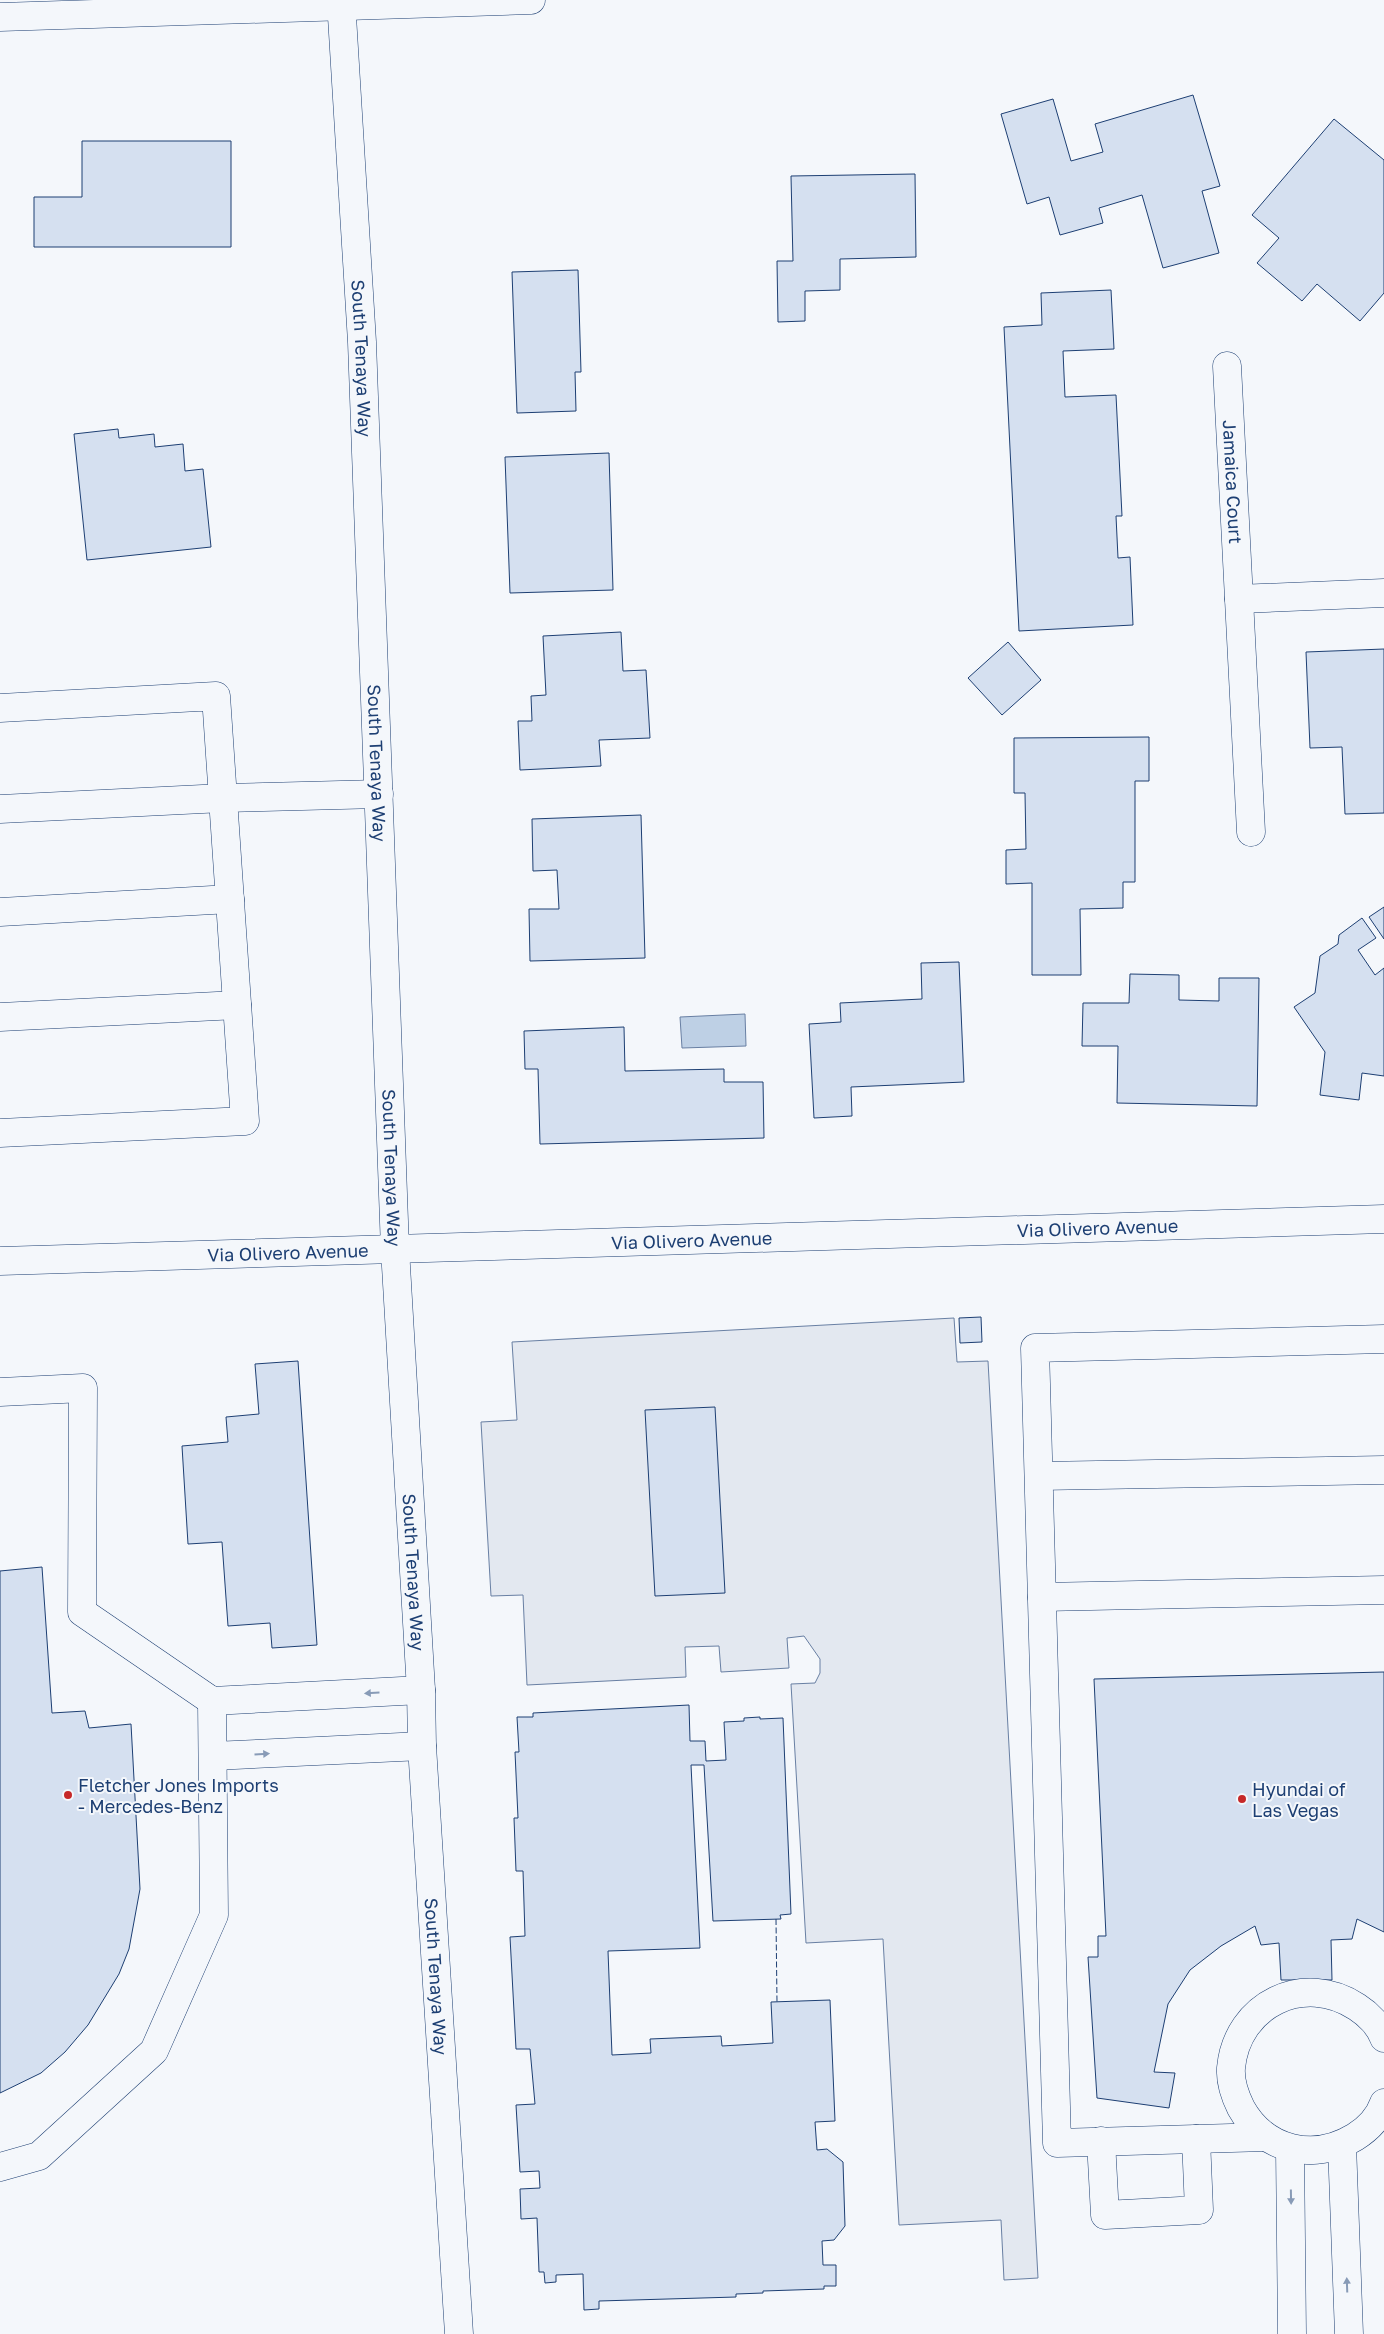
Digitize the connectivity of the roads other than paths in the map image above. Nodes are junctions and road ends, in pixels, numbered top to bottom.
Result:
1 (531, 0) edge
2 (341, 3) edge
3 (0, 17) edge
4 (1227, 366) dead end
5 (1384, 593) edge
6 (1239, 599) junction
7 (0, 708) edge
8 (378, 794) junction
9 (223, 798) junction
10 (0, 809) edge
11 (1251, 832) dead end
12 (230, 899) junction
13 (0, 912) edge
14 (237, 1005) junction
15 (0, 1017) edge
16 (0, 1133) edge
17 (1384, 1219) edge
18 (395, 1249) junction
19 (0, 1261) edge
20 (1384, 1339) edge
21 (0, 1392) edge
22 (1384, 1470) edge
23 (1039, 1476) junction
24 (1384, 1590) edge
25 (1042, 1597) junction
26 (421, 1690) junction
27 (212, 1701) junction
28 (422, 1746) junction
29 (213, 1756) junction
30 (1384, 2038) edge
31 (1384, 2103) edge
32 (1266, 2138) junction
33 (1196, 2139) junction
34 (1101, 2141) junction
35 (1342, 2145) junction
36 (1290, 2148) junction
37 (0, 2167) edge
38 (459, 2334) edge
39 (1292, 2334) edge
40 (1348, 2334) edge

1 - 2 street
2 - 3 street
2 - 8 street, South Tenaya Way
4 - 6 street, Jamaica Court
5 - 6 street
6 - 11 street, Jamaica Court
7 - 9 street
8 - 9 street
8 - 18 street, South Tenaya Way
9 - 10 street
9 - 12 street
12 - 13 street
12 - 14 street
14 - 15 street
14 - 16 street
17 - 18 street, Via Olivero Avenue
18 - 19 street, Via Olivero Avenue
18 - 26 street, South Tenaya Way
20 - 23 street
21 - 27 street
22 - 23 street
23 - 25 street
24 - 25 street
25 - 34 street
26 -> 27 street
26 - 28 street, South Tenaya Way
27 - 29 street
29 -> 28 street
28 - 38 street, South Tenaya Way
29 - 37 street
30 - 32 street
31 - 35 street
32 - 33 street
32 - 36 street
33 - 34 street
33 - 34 street
35 - 36 street
40 -> 35 street
36 -> 39 street

